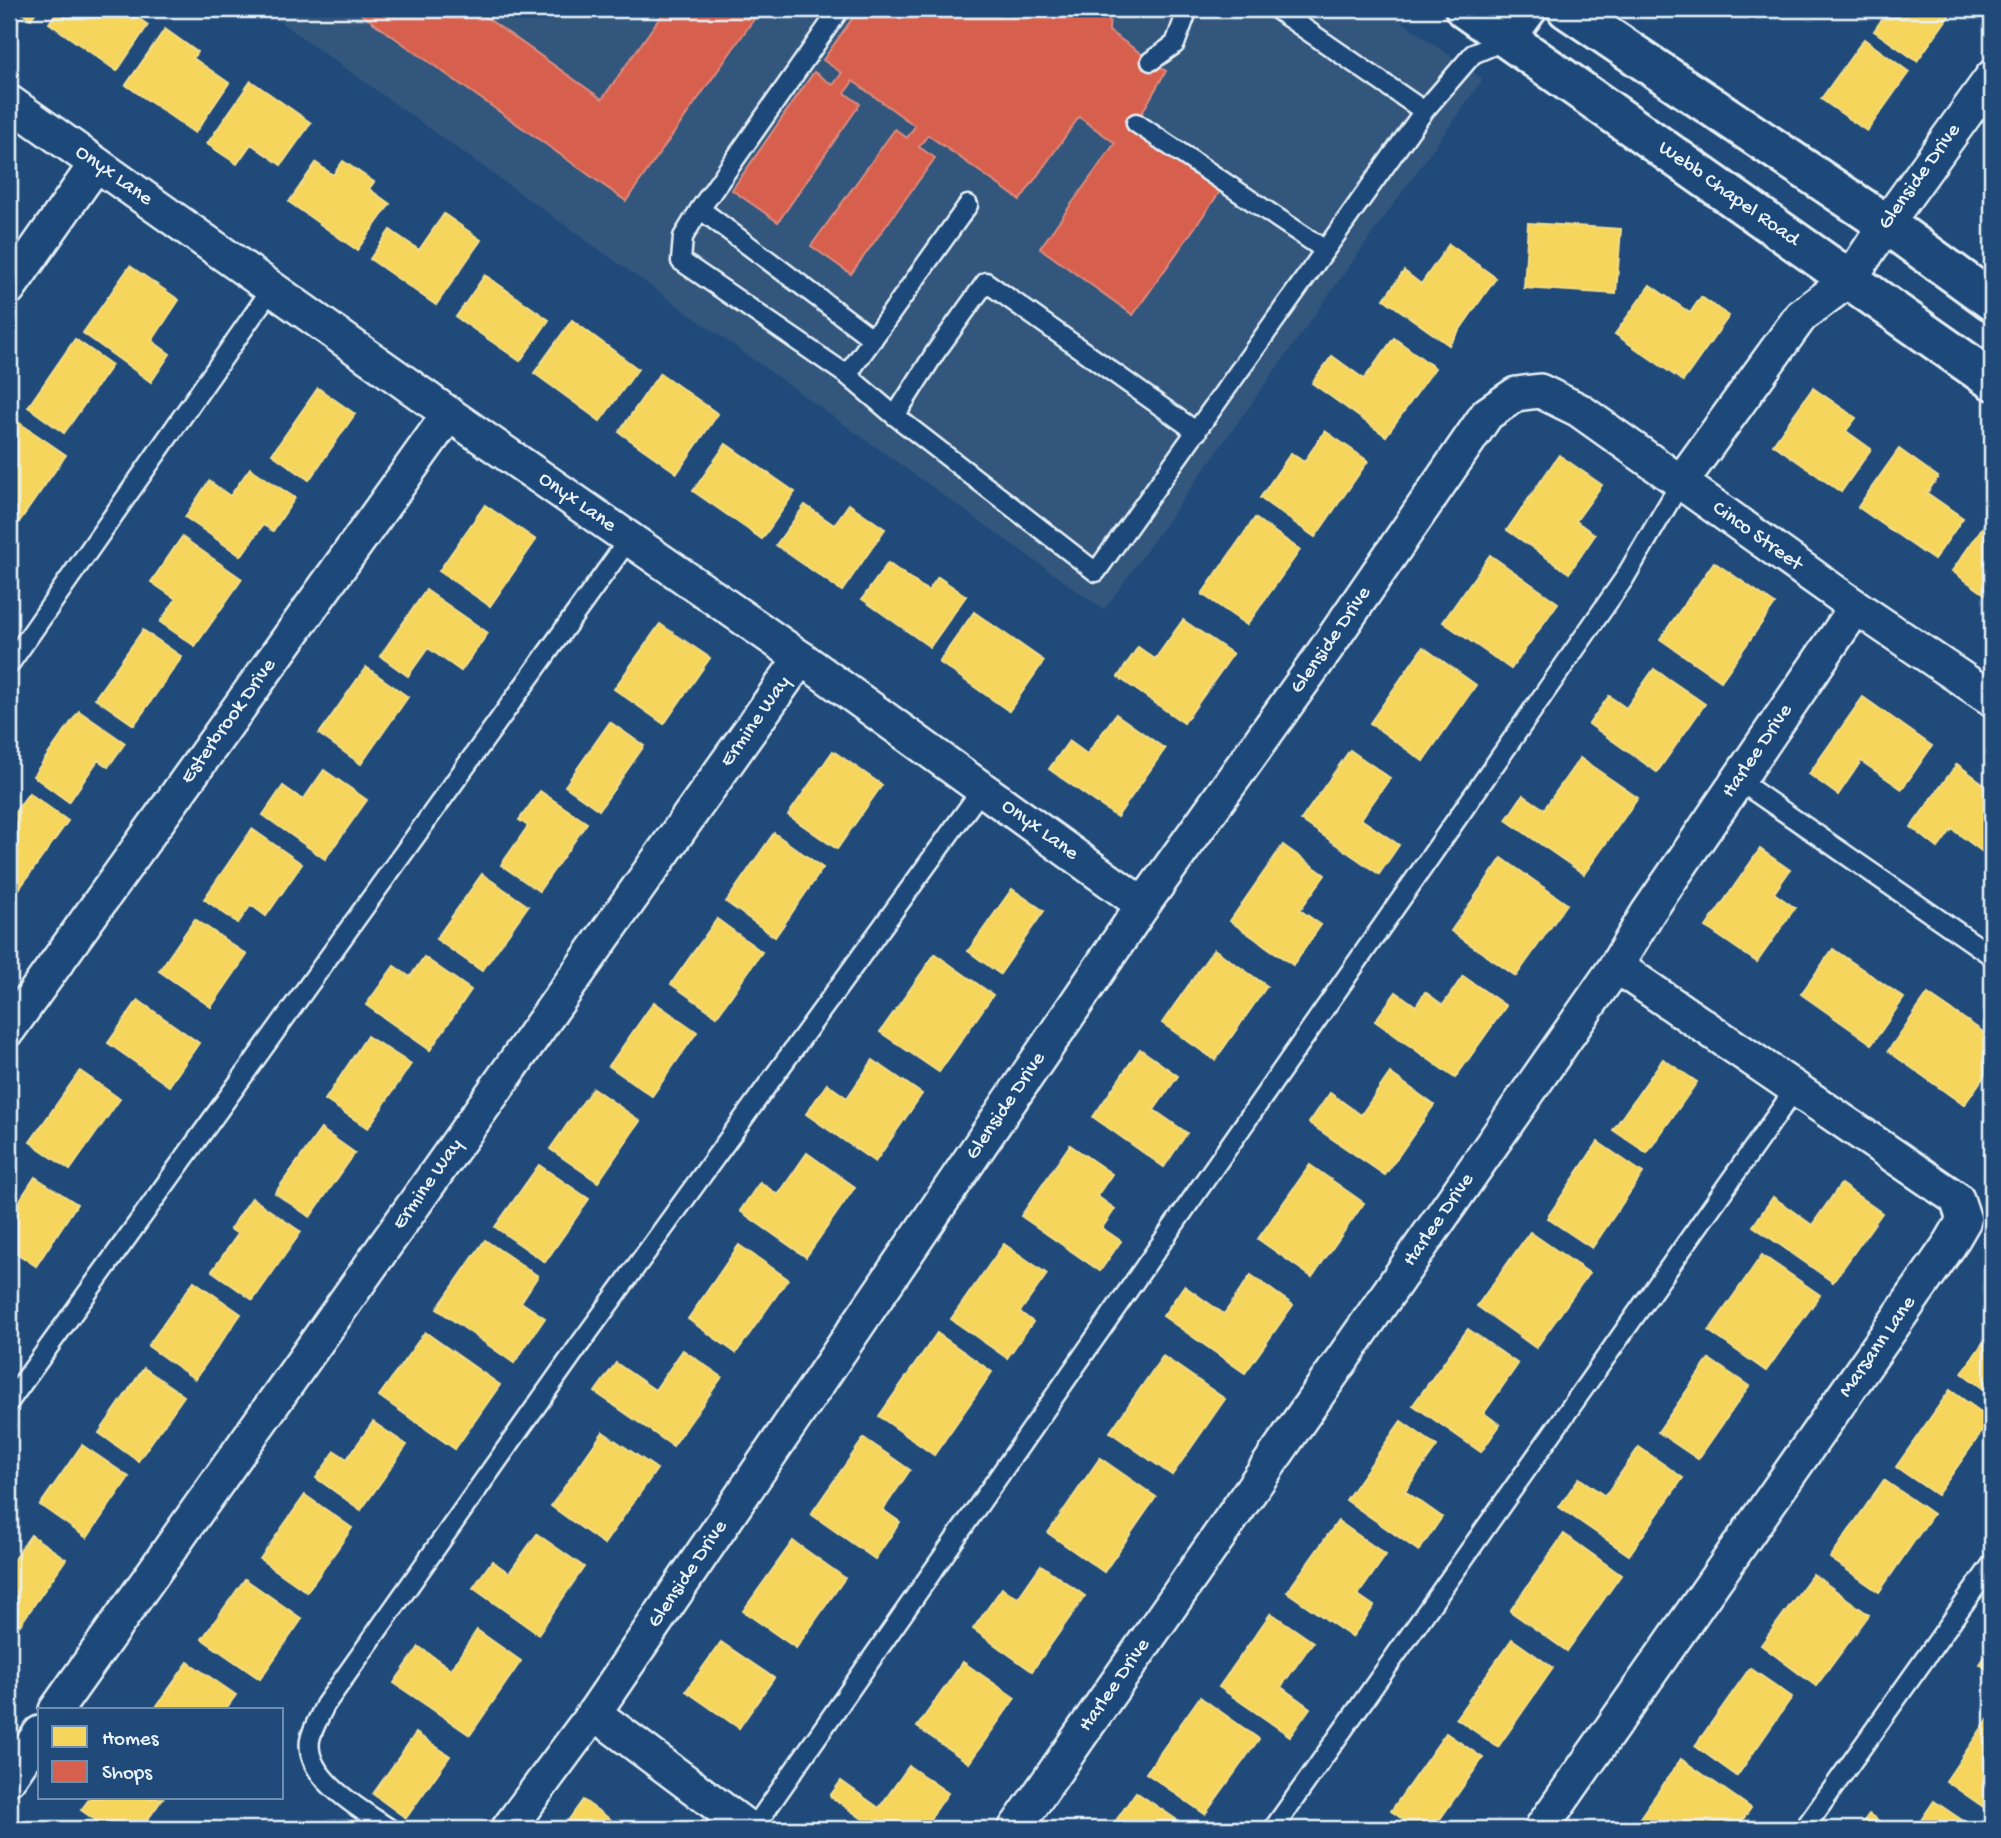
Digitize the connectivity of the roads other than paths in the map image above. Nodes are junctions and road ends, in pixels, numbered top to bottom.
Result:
1 (840, 9) edge
2 (1188, 9) edge
3 (1276, 9) edge
4 (1465, 9) edge
5 (1567, 9) edge
6 (1519, 24) edge
7 (1151, 61) dead end
8 (1992, 76) edge
9 (9, 102) edge
10 (1424, 111) junction
11 (1136, 123) dead end
12 (96, 164) junction
13 (968, 205) dead end
14 (700, 209) junction
15 (1886, 224) junction
16 (1325, 250) junction
17 (1850, 279) junction
18 (9, 288) edge
19 (272, 288) junction
20 (1992, 301) edge
21 (873, 339) junction
22 (847, 375) junction
23 (1992, 380) edge
24 (1516, 394) joint
25 (449, 414) junction
26 (895, 416) junction
27 (1197, 432) junction
28 (1681, 482) junction
29 (629, 539) junction
30 (1856, 607) junction
31 (801, 657) junction
32 (9, 665) edge
33 (1992, 699) edge
34 (1738, 780) junction
35 (982, 789) junction
36 (1143, 905) junction
37 (1992, 956) edge
38 (1616, 966) junction
39 (9, 1029) edge
40 (1795, 1088) junction
41 (9, 1402) edge
42 (1992, 1564) edge
43 (58, 1708) edge
44 (594, 1713) junction
45 (38, 1736) edge
46 (9, 1778) edge
47 (390, 1829) edge
48 (508, 1829) edge
49 (751, 1829) edge
50 (1016, 1829) edge
51 (1273, 1829) edge
52 (1541, 1829) edge
53 (1804, 1829) edge

1 - 14 lane
2 - 7 lane
3 - 10 lane
4 - 6 main road, Webb Chapel Road
5 - 15 main road
6 - 10 lane
6 - 17 main road, Webb Chapel Road
8 - 15 street, Glenside Drive
9 - 12 street, Onyx Lane
10 - 16 lane
11 - 16 lane
12 - 18 street
12 - 19 street, Onyx Lane
13 - 21 lane
14 - 21 lane
14 - 22 lane
15 - 17 street, Glenside Drive
15 - 20 main road
16 - 27 lane
17 - 23 main road, Webb Chapel Road
17 - 28 street, Glenside Drive
19 - 25 street, Onyx Lane
19 - 32 lane
21 - 22 lane
22 - 26 lane
24 - 28 street, Cinco Street
24 - 36 street, Glenside Drive
25 - 29 street, Onyx Lane
25 - 39 street, Esterbrook Drive
26 - 27 lane
26 - 27 lane
28 - 30 street, Cinco Street
28 - 49 lane
29 - 31 street, Onyx Lane
29 - 41 lane
30 - 33 street, Cinco Street
30 - 34 street, Harlee Drive
31 - 35 street, Onyx Lane
31 - 43 street, Ermine Way
34 - 37 lane
34 - 38 street, Harlee Drive
35 - 36 street, Onyx Lane
35 - 47 lane
36 - 44 street, Glenside Drive
38 - 40 street, Marsann Lane
38 - 50 street, Harlee Drive
40 - 51 lane
40 - 52 street, Marsann Lane
42 - 53 lane
44 - 48 street, Glenside Drive
44 - 49 street
45 - 46 street

